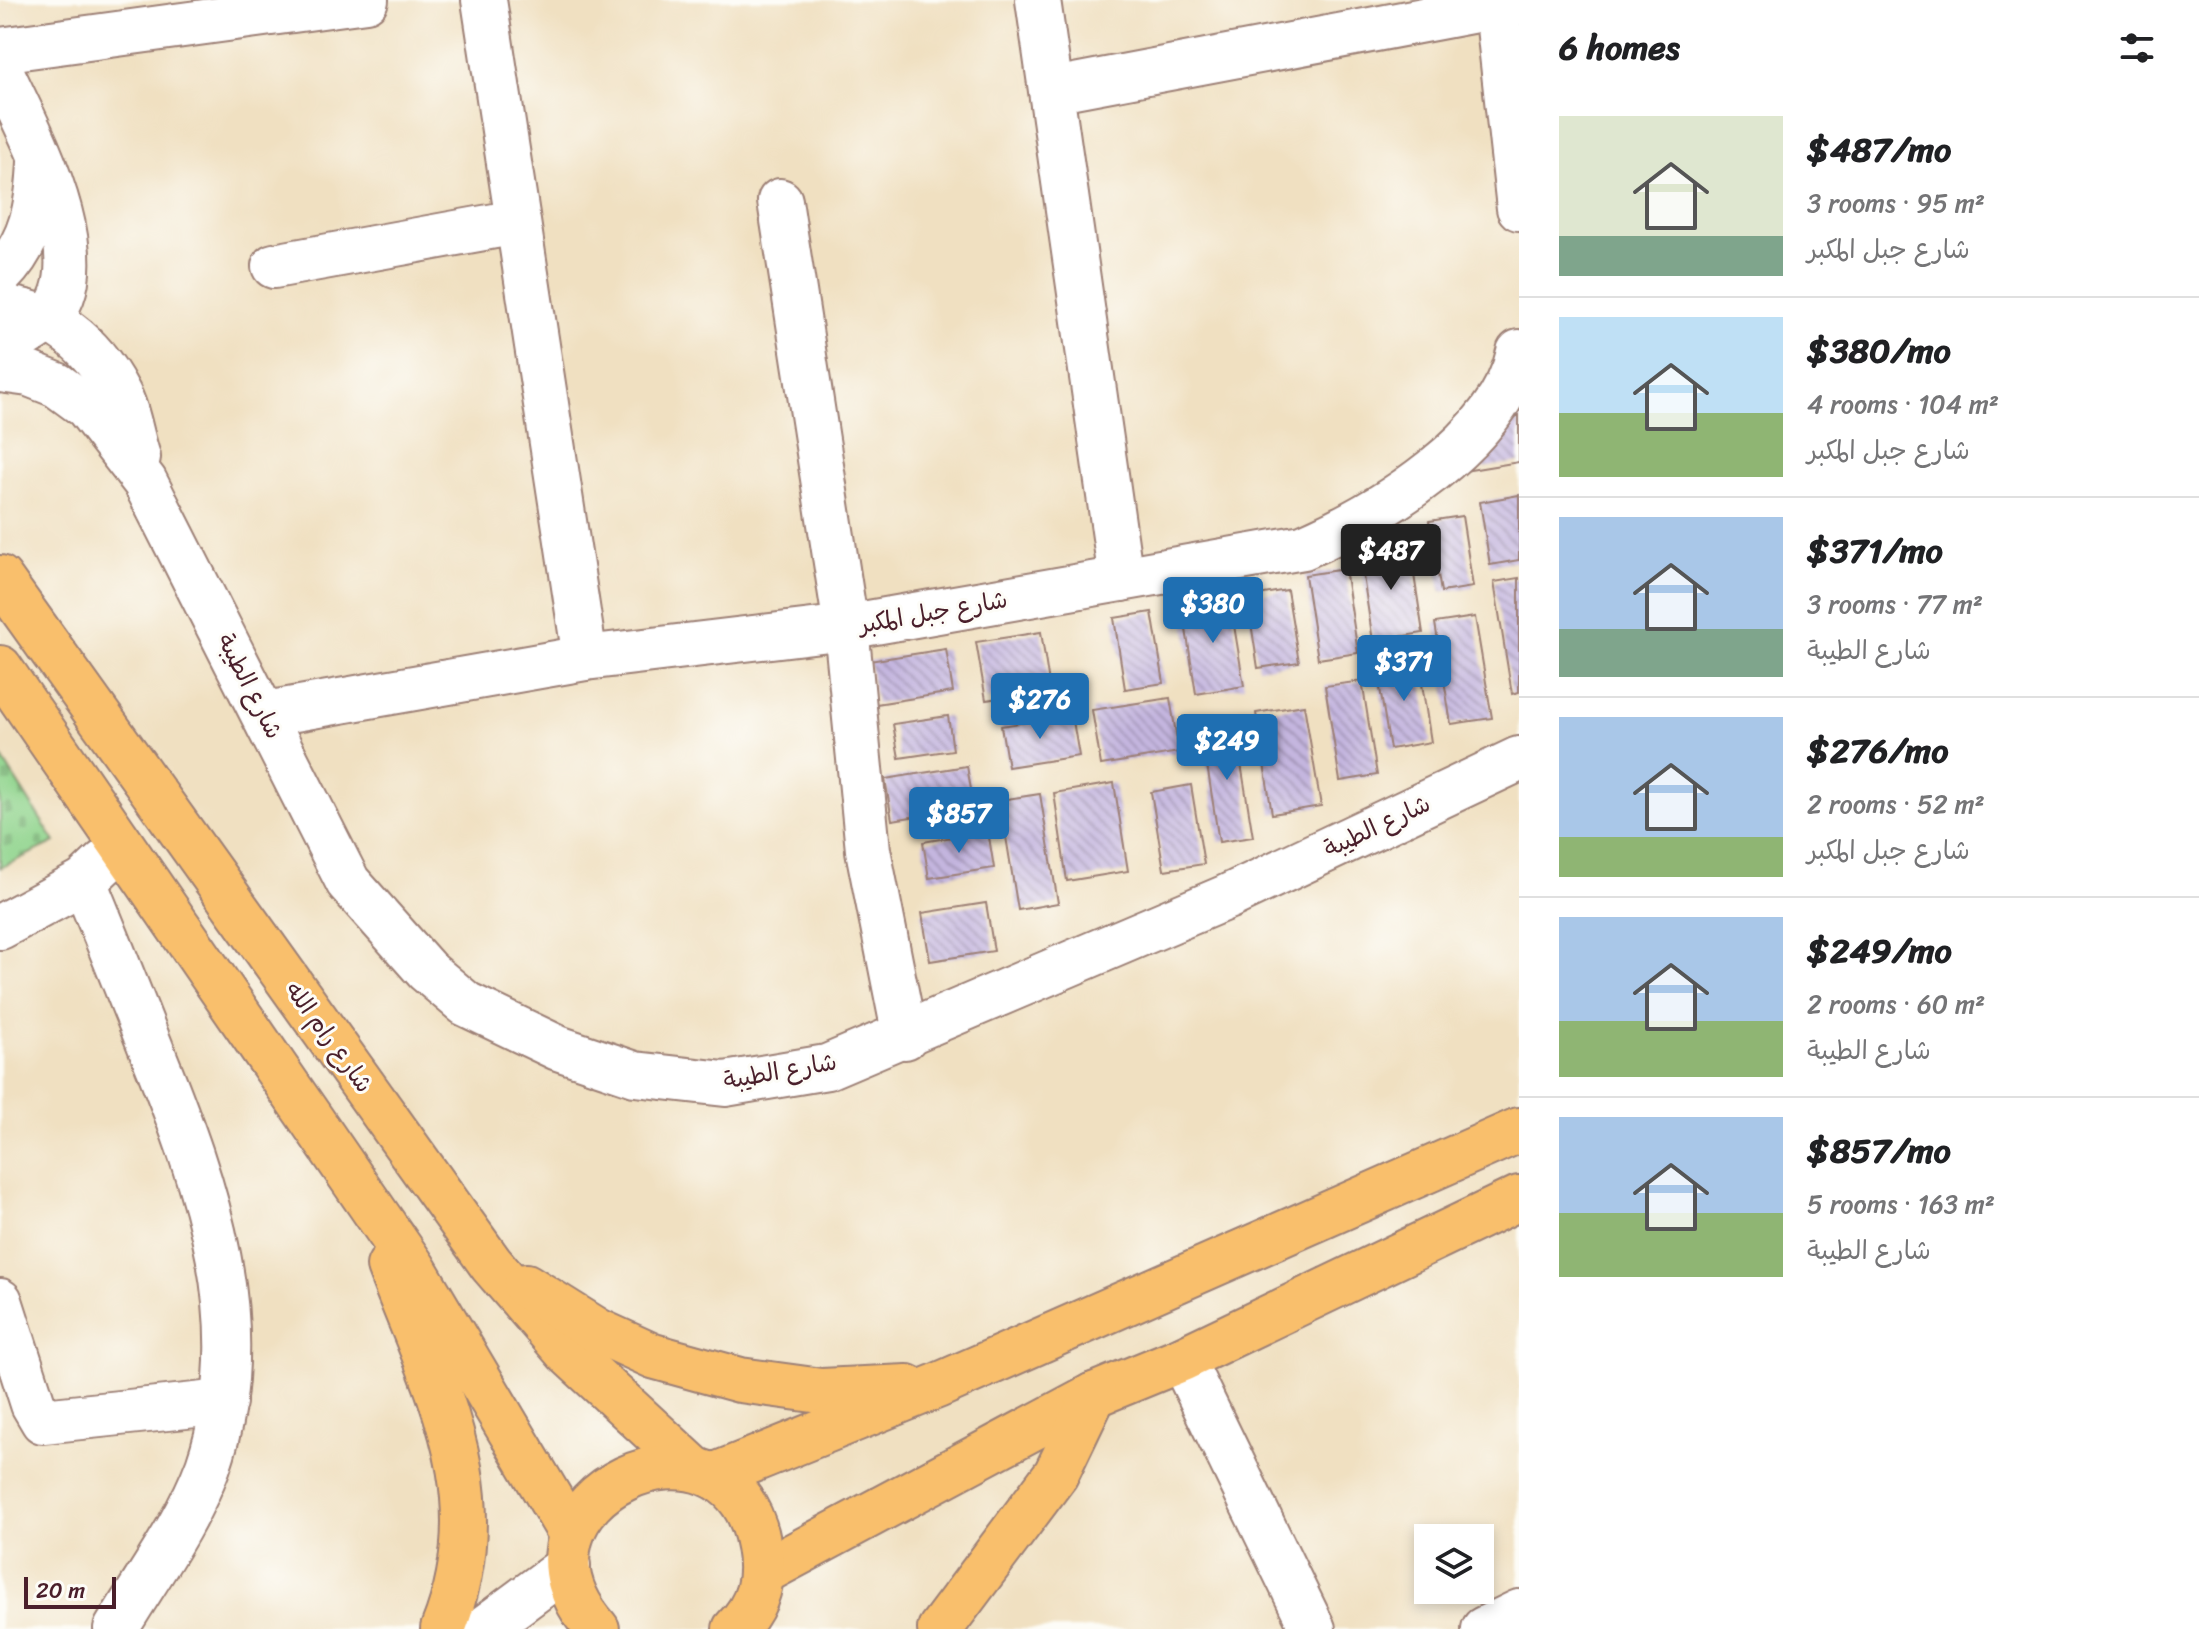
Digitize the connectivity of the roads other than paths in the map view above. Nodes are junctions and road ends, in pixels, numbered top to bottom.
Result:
1 (366, 0) edge
2 (484, 0) edge
3 (1038, 0) edge
4 (1504, 3) edge
5 (0, 50) edge
6 (0, 69) edge
7 (1053, 90) junction
8 (40, 155) junction
9 (780, 201) dead end
10 (1519, 208) edge
11 (517, 222) junction
12 (274, 266) dead end
13 (0, 275) edge
14 (0, 308) edge
15 (47, 319) junction
16 (0, 349) edge
17 (1517, 368) edge
18 (0, 370) edge
19 (145, 482) junction
20 (0, 578) edge
21 (1121, 579) junction
22 (846, 627) junction
23 (585, 658) junction
24 (0, 668) edge
25 (266, 714) junction
26 (1519, 759) edge
27 (121, 846) junction
28 (84, 882) junction
29 (0, 927) edge
30 (905, 1037) junction
31 (1519, 1130) edge
32 (356, 1181) junction
33 (1519, 1198) edge
34 (491, 1264) junction
35 (0, 1301) edge
36 (1182, 1359) junction
37 (937, 1386) junction
38 (1094, 1395) junction
39 (224, 1402) junction
40 (703, 1471) junction
41 (569, 1550) junction
42 (763, 1598) edge
43 (1519, 1612) edge
44 (116, 1629) edge
45 (443, 1629) edge
46 (483, 1629) edge
47 (597, 1629) edge
48 (735, 1629) edge
49 (940, 1629) edge
50 (1313, 1629) edge
51 (1484, 1629) edge

1 - 5 street
2 - 11 street
3 - 7 street
4 - 7 street
4 - 10 street
6 - 8 street
7 - 21 street
8 - 13 street
8 - 15 street
9 - 22 street
11 - 12 street
11 - 23 street
14 - 15 street, شارع الطيبة
15 - 16 street
15 - 19 street, شارع الطيبة
17 - 21 street, شارع جبل المكبر
18 - 19 street, شارع الطيبة
19 - 25 street, شارع الطيبة
20 - 34 main road, شارع رام الله
21 - 22 street, شارع جبل المكبر
22 - 23 street, شارع جبل المكبر
22 - 30 street
23 - 25 street, شارع جبل المكبر
24 - 27 main road
25 - 30 street, شارع الطيبة
26 - 30 street, شارع الطيبة
27 - 28 street
27 - 32 main road
28 - 29 street
28 - 39 street
31 - 37 main road
32 - 41 main road
32 - 45 main road
33 - 36 main road
34 - 37 main road
34 - 40 main road, شارع رام الله
35 - 39 street
36 - 38 main road
36 - 50 street
37 - 40 main road
38 - 42 main road
38 - 49 main road
39 - 44 street
40 - 41 main road
40 - 42 main road, شارع رام الله
41 - 46 street
41 - 47 main road
42 - 48 main road
43 - 51 street

